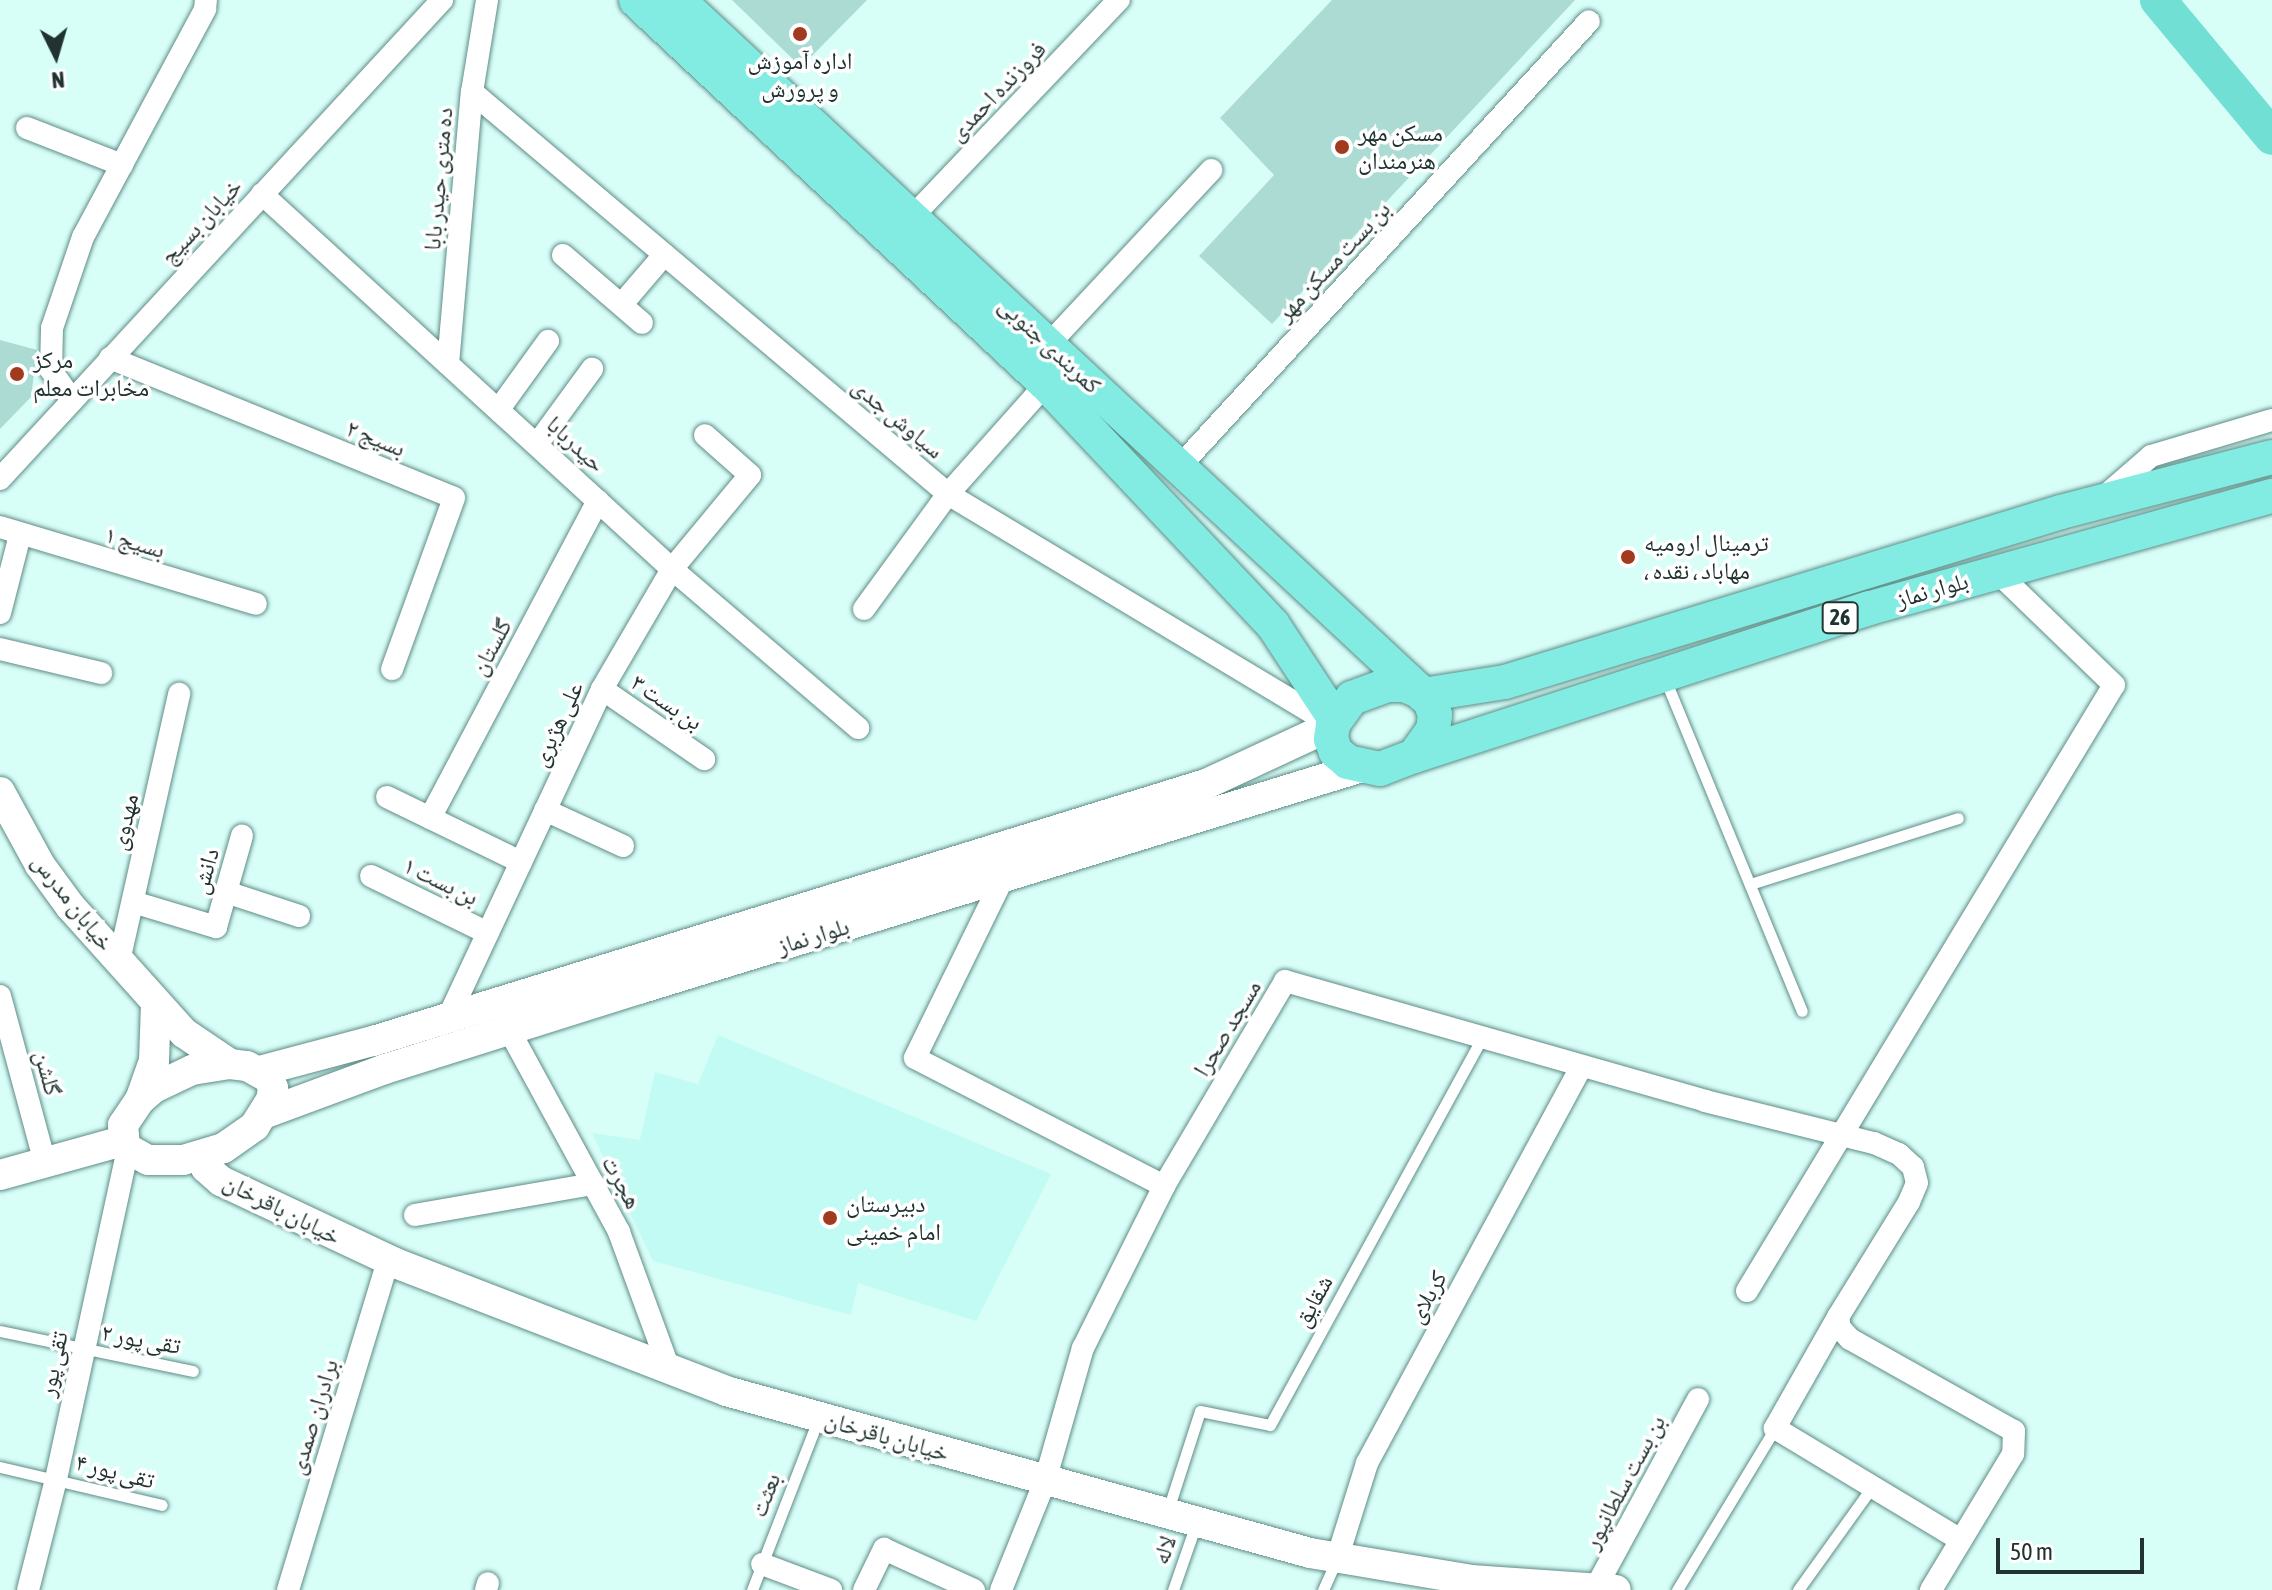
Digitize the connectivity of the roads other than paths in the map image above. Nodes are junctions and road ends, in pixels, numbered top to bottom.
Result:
1 (206, 0) edge
2 (442, 0) edge
3 (487, 0) edge
4 (636, 0) edge
5 (678, 0) edge
6 (1119, 0) edge
7 (1589, 21) dead end
8 (700, 40) junction
9 (472, 92) junction
10 (27, 128) dead end
11 (122, 165) junction
12 (1211, 170) dead end
13 (262, 194) junction
14 (912, 217) junction
15 (563, 255) dead end
16 (664, 255) junction
17 (622, 304) junction
18 (642, 323) dead end
19 (548, 341) dead end
20 (1049, 344) junction
21 (110, 358) junction
22 (448, 364) junction
23 (592, 369) dead end
24 (1046, 384) junction
25 (72, 400) junction
26 (499, 409) junction
27 (2272, 420) edge
28 (705, 435) dead end
29 (538, 443) junction
30 (2272, 457) edge
31 (1180, 466) junction
32 (0, 479) edge
33 (948, 494) junction
34 (2272, 496) edge
35 (2110, 500) junction
36 (598, 501) junction
37 (10, 531) edge
38 (2132, 534) junction
39 (672, 569) junction
40 (1996, 571) junction
41 (1310, 587) junction
42 (256, 604) dead end
43 (864, 609) dead end
44 (0, 613) edge
45 (1273, 625) junction
46 (0, 649) edge
47 (392, 669) dead end
48 (101, 673) dead end
49 (1663, 675) junction
50 (1505, 682) junction
51 (602, 689) junction
52 (1421, 693) junction
53 (179, 694) dead end
54 (1334, 722) junction
55 (1517, 722) junction
56 (858, 728) dead end
57 (1414, 756) junction
58 (704, 759) dead end
59 (1259, 759) junction
60 (1362, 767) junction
61 (0, 792) edge
62 (1281, 793) junction
63 (387, 797) dead end
64 (545, 810) junction
65 (430, 818) junction
66 (1958, 818) dead end
67 (242, 836) dead end
68 (623, 846) dead end
69 (521, 862) junction
70 (371, 876) dead end
71 (1003, 878) junction
72 (1750, 884) junction
73 (226, 892) junction
74 (133, 902) junction
75 (299, 916) dead end
76 (488, 933) junction
77 (119, 961) junction
78 (0, 996) edge
79 (156, 1005) junction
80 (1802, 1011) dead end
81 (448, 1018) junction
82 (509, 1030) junction
83 (1482, 1038) junction
84 (330, 1052) junction
85 (230, 1064) junction
86 (1581, 1067) junction
87 (260, 1071) junction
88 (347, 1083) junction
89 (140, 1100) junction
90 (266, 1113) junction
91 (1841, 1135) junction
92 (126, 1145) junction
93 (203, 1155) junction
94 (45, 1163) junction
95 (0, 1175) edge
96 (593, 1184) junction
97 (1164, 1186) junction
98 (415, 1215) dead end
99 (388, 1260) junction
100 (1747, 1291) dead end
101 (1838, 1317) junction
102 (0, 1331) edge
103 (82, 1351) junction
104 (669, 1369) junction
105 (193, 1371) dead end
106 (1698, 1399) dead end
107 (819, 1417) junction
108 (1775, 1428) junction
109 (0, 1467) edge
110 (56, 1479) junction
111 (1045, 1481) junction
112 (1872, 1487) junction
113 (162, 1505) dead end
114 (1166, 1516) junction
115 (1196, 1524) junction
116 (1961, 1540) junction
117 (1337, 1559) junction
118 (762, 1564) junction
119 (1606, 1589) edge
120 (28, 1590) edge
121 (288, 1590) edge
122 (752, 1590) edge
123 (831, 1590) edge
124 (864, 1590) edge
125 (974, 1590) edge
126 (1001, 1590) edge
127 (1173, 1590) edge
128 (1323, 1590) edge
129 (1677, 1590) edge
130 (1798, 1590) edge
131 (1931, 1590) edge

1 - 11 street
2 - 13 street, خیابان بسیج
3 - 9 street, ده متری حیدر بابا
4 - 8 main road, کمربندی جنوبی
5 - 8 main road, کمربندی جنوبی
6 - 14 street, فروزنده احمدی
7 - 31 street, بن بست مسکن مهر
8 - 14 main road, کمربندی جنوبی
8 - 24 main road, کمربندی جنوبی
9 - 16 street, سیاوش جدی
9 - 22 street, ده متری حیدر بابا
10 - 11 street
11 - 25 street
12 - 20 street
13 - 21 street, خیابان بسیج
13 - 22 street, حیدربابا
14 - 20 main road, کمربندی جنوبی
15 - 17 street
16 - 17 street
16 - 33 street, سیاوش جدی
17 - 18 street
19 - 26 street
20 - 31 main road, کمربندی جنوبی
21 - 25 street, خیابان بسیج
21 - 47 street, بسیج ۲
22 - 26 street, حیدربابا
23 - 29 street
24 - 33 street
24 - 45 main road, کمربندی جنوبی
25 - 32 street, خیابان بسیج
26 - 29 street, حیدربابا
27 - 35 street
28 - 39 street, علی هژبری
29 - 36 street, حیدربابا
30 - 35 main road, بلوار نماز / 26
31 - 41 main road, کمربندی جنوبی
33 - 43 street
33 - 54 street, سیاوش جدی
34 - 38 main road, بلوار نماز / 26
35 - 38 main road
35 - 50 main road, بلوار نماز / 26
36 - 39 street, حیدربابا
36 - 65 street, گلستان
37 - 42 street, بسیج ۱
37 - 44 street
38 - 40 main road, بلوار نماز / 26
39 - 51 street, علی هژبری
39 - 56 street, حیدربابا
40 - 49 main road, بلوار نماز / 26
40 - 91 street
41 - 45 main road
41 - 52 main road, کمربندی جنوبی
45 - 54 main road, کمربندی جنوبی
46 - 48 street
49 - 55 main road, بلوار نماز / 26
49 - 72 lane
50 - 52 main road, بلوار نماز / 26
50 - 55 main road
51 - 58 street, بن بست ۳
51 - 64 street, علی هژبری
52 - 54 main road, 26
52 - 57 main road
53 - 74 street, مهدوی
54 - 59 main road, بلوار نماز / 26
54 - 60 main road
55 - 57 main road, بلوار نماز / 26
57 - 60 main road, 26
59 - 62 main road
59 - 81 main road, بلوار نماز / 26
60 - 62 main road, بلوار نماز / 26
61 - 77 main road, خیابان مدرس
62 - 71 main road, بلوار نماز / 26
63 - 65 street
64 - 68 street
64 - 69 street, علی هژبری
65 - 69 street
66 - 72 lane
67 - 73 street, دانش
69 - 76 street, علی هژبری
70 - 76 street, بن بست ۱
71 - 82 main road, بلوار نماز / 26
71 - 97 street
72 - 80 lane
73 - 74 street, دانش
73 - 75 street
74 - 77 street, مهدوی
76 - 81 street, علی هژبری
77 - 79 main road, خیابان مدرس
78 - 94 street, گلشن
79 - 85 main road, خیابان مدرس
79 - 89 main road
81 - 84 main road, بلوار نماز / 26
82 - 88 main road, بلوار نماز / 26
82 - 96 street, هجرت
83 - 86 street, مسجد صحرا
83 - 97 street, مسجد صحرا
83 - 114 lane, شقایق
84 - 87 main road, بلوار نماز / 26
84 - 88 main road
85 - 87 main road, 26
85 - 89 main road, 26
86 - 91 street, مسجد صحرا
86 - 117 street, کربلای
87 - 90 main road
88 - 90 main road, بلوار نماز / 26
89 - 92 main road, 26
90 - 93 main road, 26
91 - 100 street
91 - 101 street, مسجد صحرا
92 - 93 main road, 26
92 - 94 main road
92 - 103 street, تقی پور
93 - 99 main road, خیابان باقرخان
94 - 95 main road
96 - 98 street
96 - 104 street, هجرت
97 - 111 street
99 - 104 main road, خیابان باقرخان
99 - 121 street, برادران صمدی
101 - 108 street
101 - 116 street
102 - 103 lane, تقی پور ۲
103 - 105 lane, تقی پور ۲
103 - 110 street, تقی پور
104 - 107 main road, خیابان باقرخان
106 - 119 street, بن بست سلطانپور
107 - 111 main road, خیابان باقرخان
107 - 118 lane, بعثت
108 - 112 street
108 - 129 lane
109 - 110 lane, تقی پور ۴
110 - 113 lane, تقی پور ۴
110 - 120 street, تقی پور
111 - 114 main road, خیابان باقرخان
111 - 126 street
112 - 116 street
112 - 130 lane
114 - 115 main road, خیابان باقرخان
115 - 117 main road, خیابان باقرخان
115 - 127 lane, لاله
116 - 131 street
117 - 119 main road, خیابان باقرخان
117 - 128 lane
118 - 122 lane, بعثت
118 - 123 street
124 - 125 street

